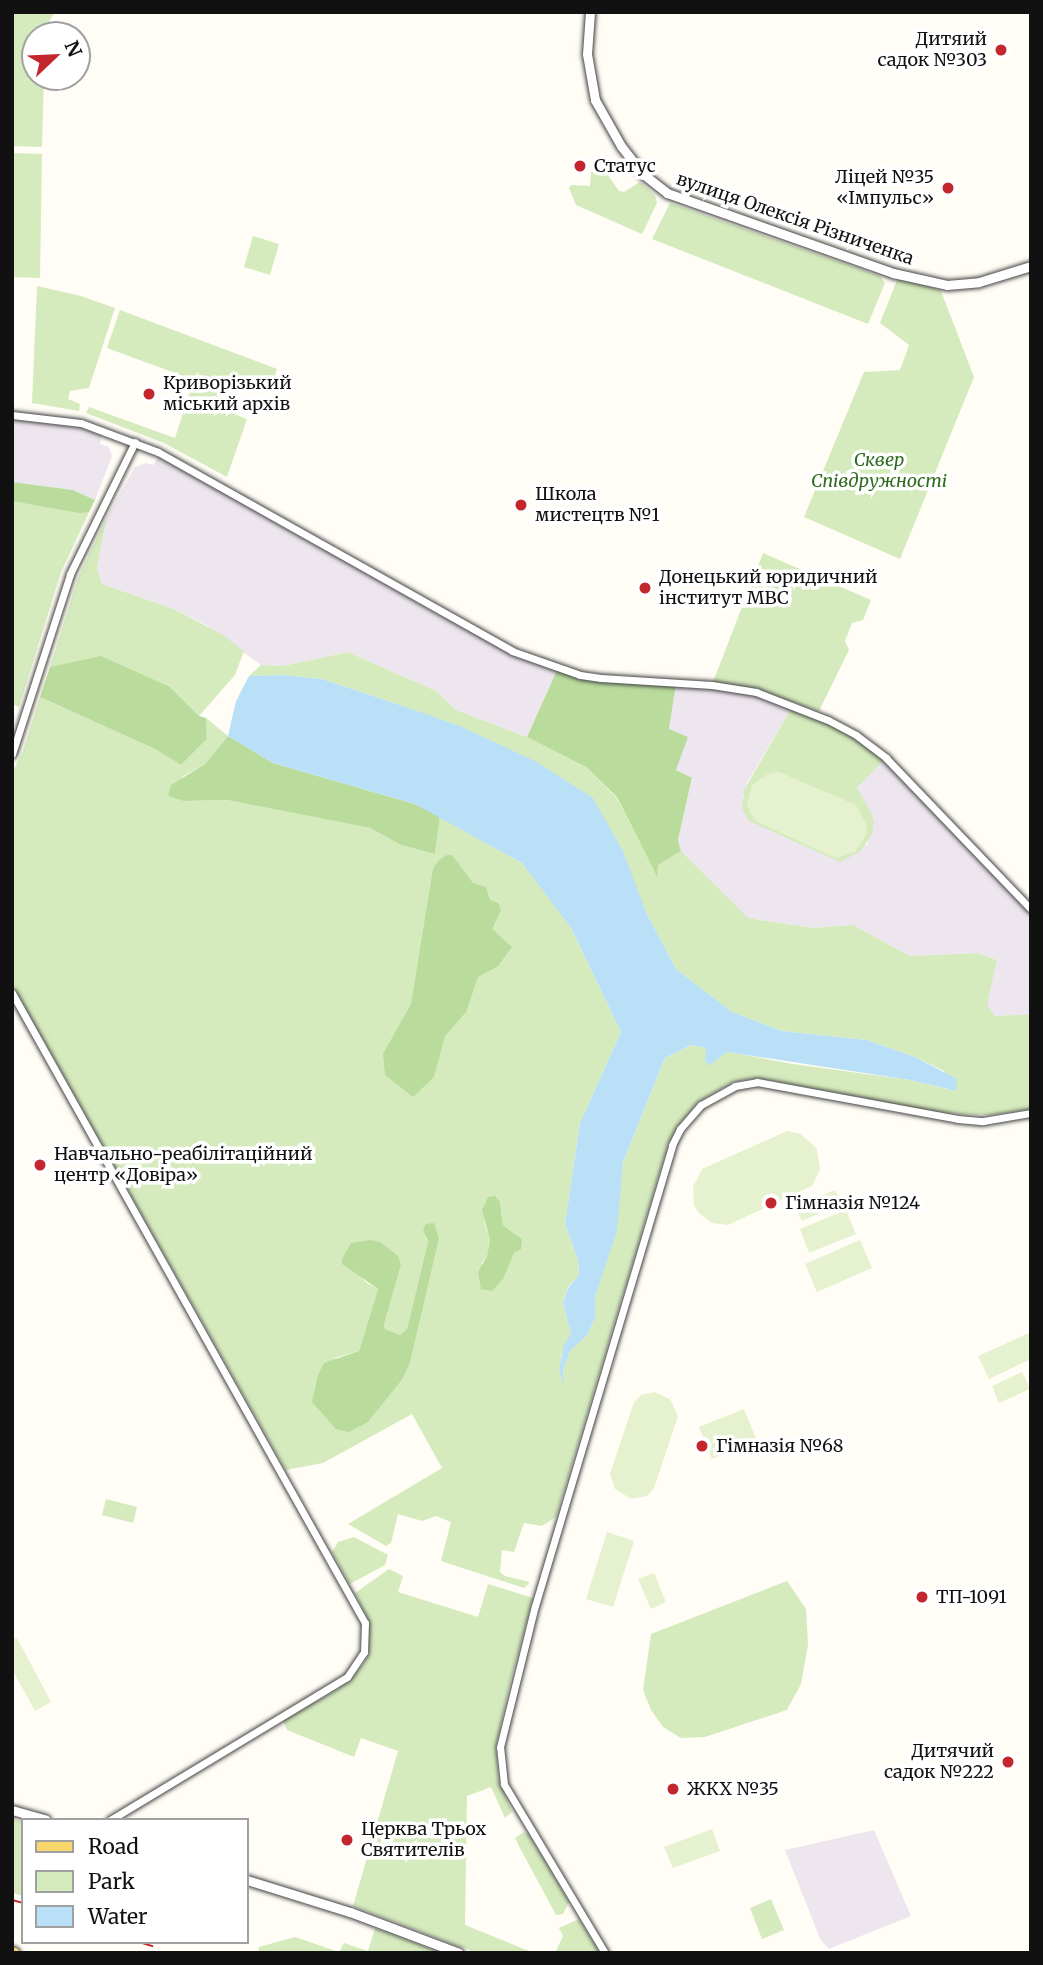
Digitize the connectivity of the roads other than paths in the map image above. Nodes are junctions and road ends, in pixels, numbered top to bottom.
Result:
1 (590, 12) edge
2 (1031, 266) edge
3 (12, 415) edge
4 (135, 442) junction
5 (12, 754) edge
6 (1031, 909) edge
7 (12, 993) edge
8 (1031, 1113) edge
9 (12, 1810) edge
10 (39, 1818) edge
11 (113, 1818) edge
12 (248, 1880) edge
13 (459, 1953) edge
14 (605, 1953) edge

1 - 2 street, вулиця Олексія Різниченка
3 - 4 street
4 - 5 street
4 - 6 street
7 - 11 street
8 - 14 street
9 - 10 street
12 - 13 street

